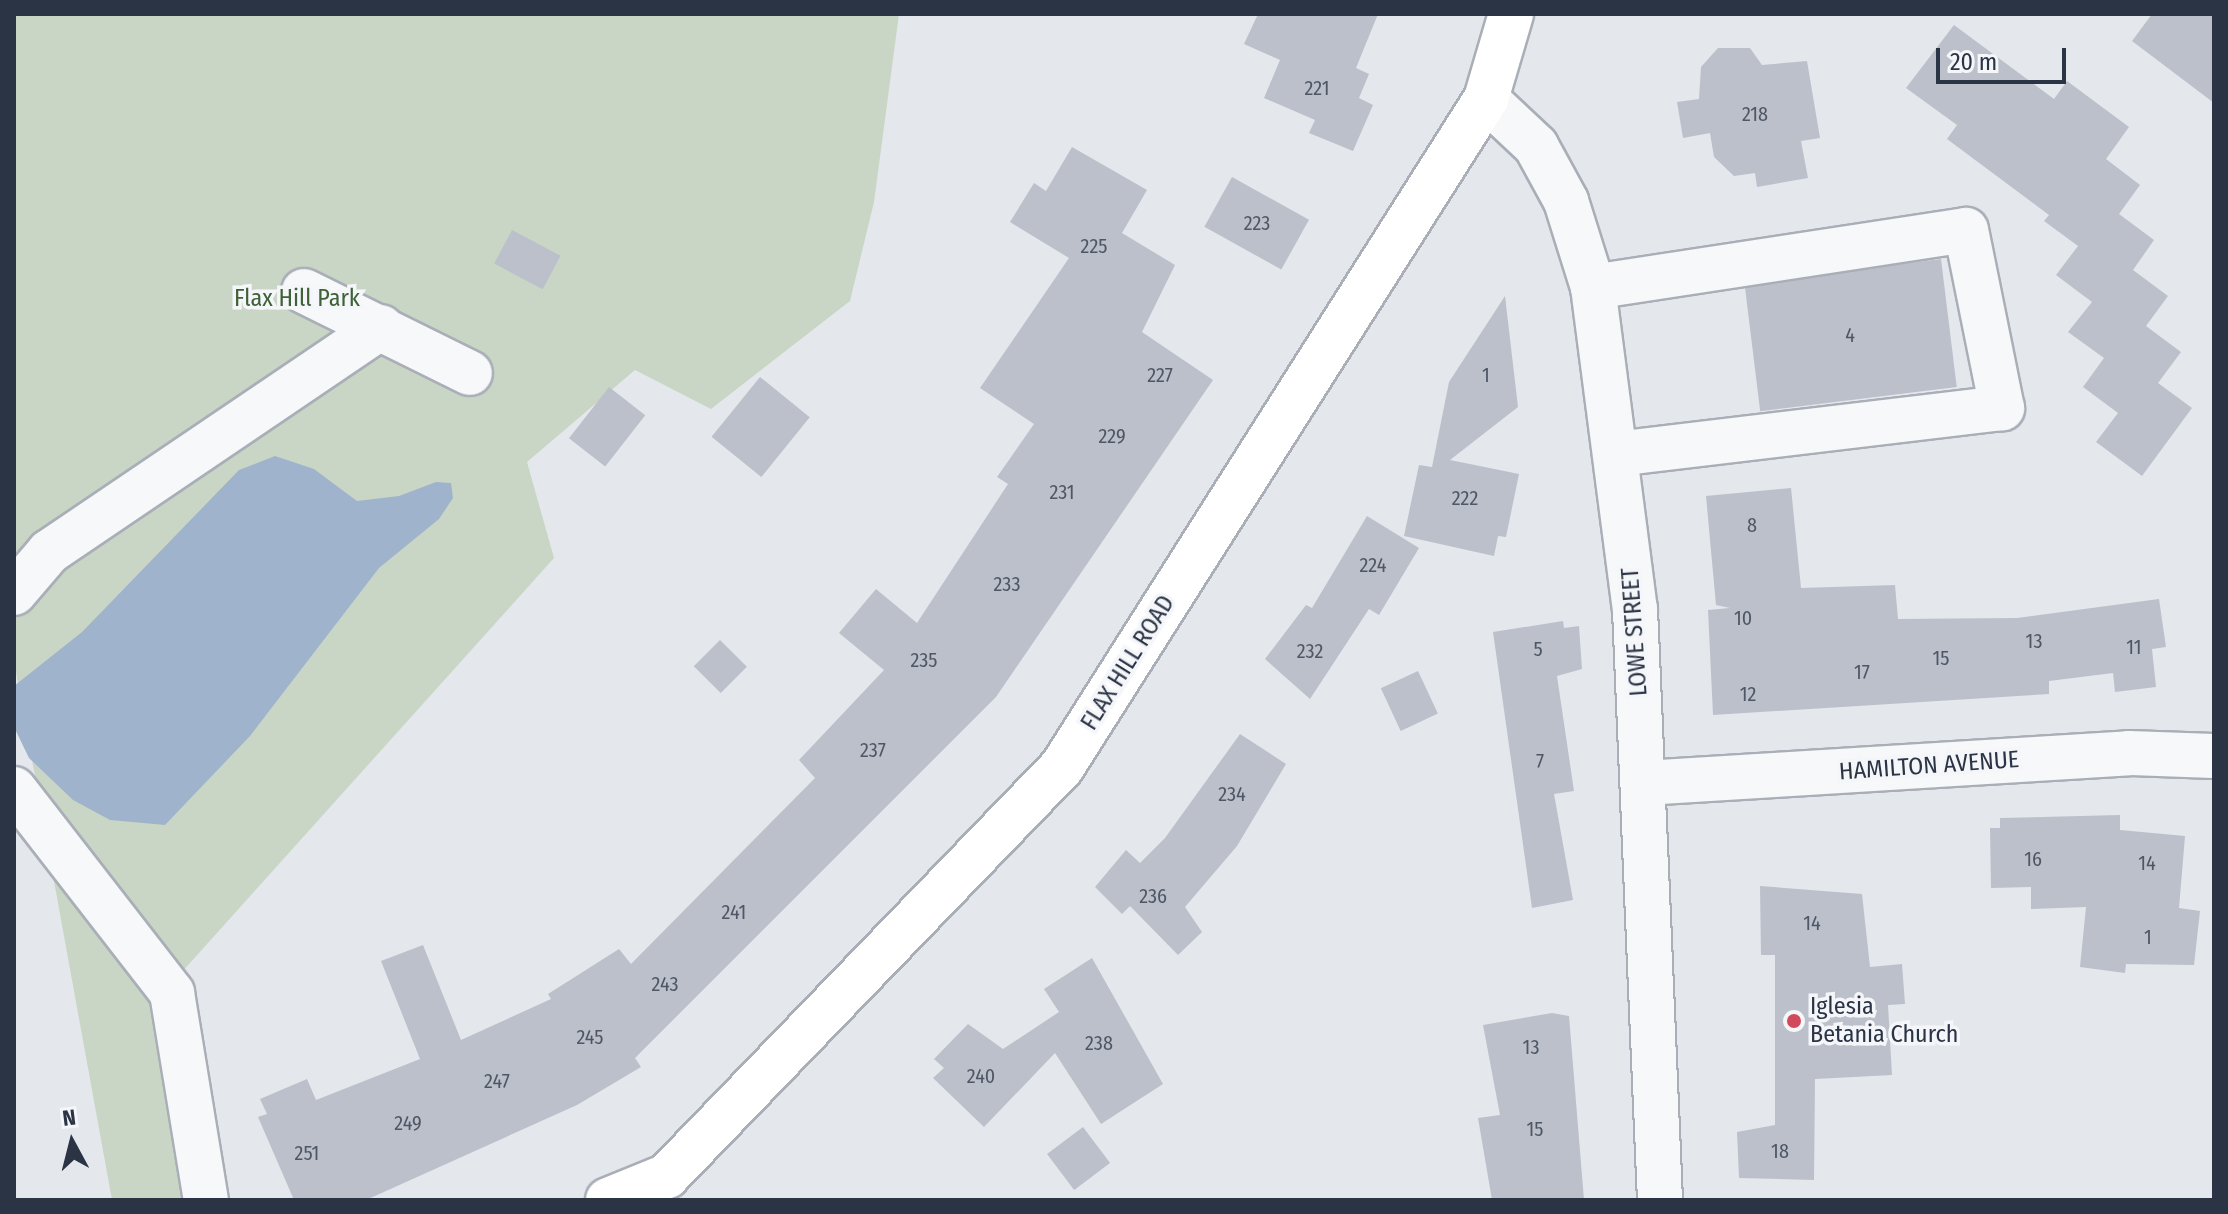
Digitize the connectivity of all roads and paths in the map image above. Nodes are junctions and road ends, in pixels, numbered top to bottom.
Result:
1 (1511, 14) edge
2 (1486, 99) junction
3 (1593, 287) junction
4 (304, 291) dead end
5 (381, 327) junction
6 (470, 373) dead end
7 (1616, 454) junction
8 (14, 593) edge
9 (2214, 756) edge
10 (1644, 783) junction
11 (14, 789) edge
12 (662, 1188) edge
13 (206, 1200) edge
14 (608, 1200) edge
15 (1660, 1200) edge

1 - 2 main road, FLAX HILL ROAD
2 - 3 street, LOWE STREET
2 - 12 main road, FLAX HILL ROAD
3 - 7 street, LOWE STREET
3 - 7 street
4 - 5 street
5 - 6 street
5 - 8 street
7 - 10 street, LOWE STREET
9 - 10 street, HAMILTON AVENUE
10 - 15 street, LOWE STREET
11 - 13 street
12 - 14 main road, FLAX HILL ROAD

